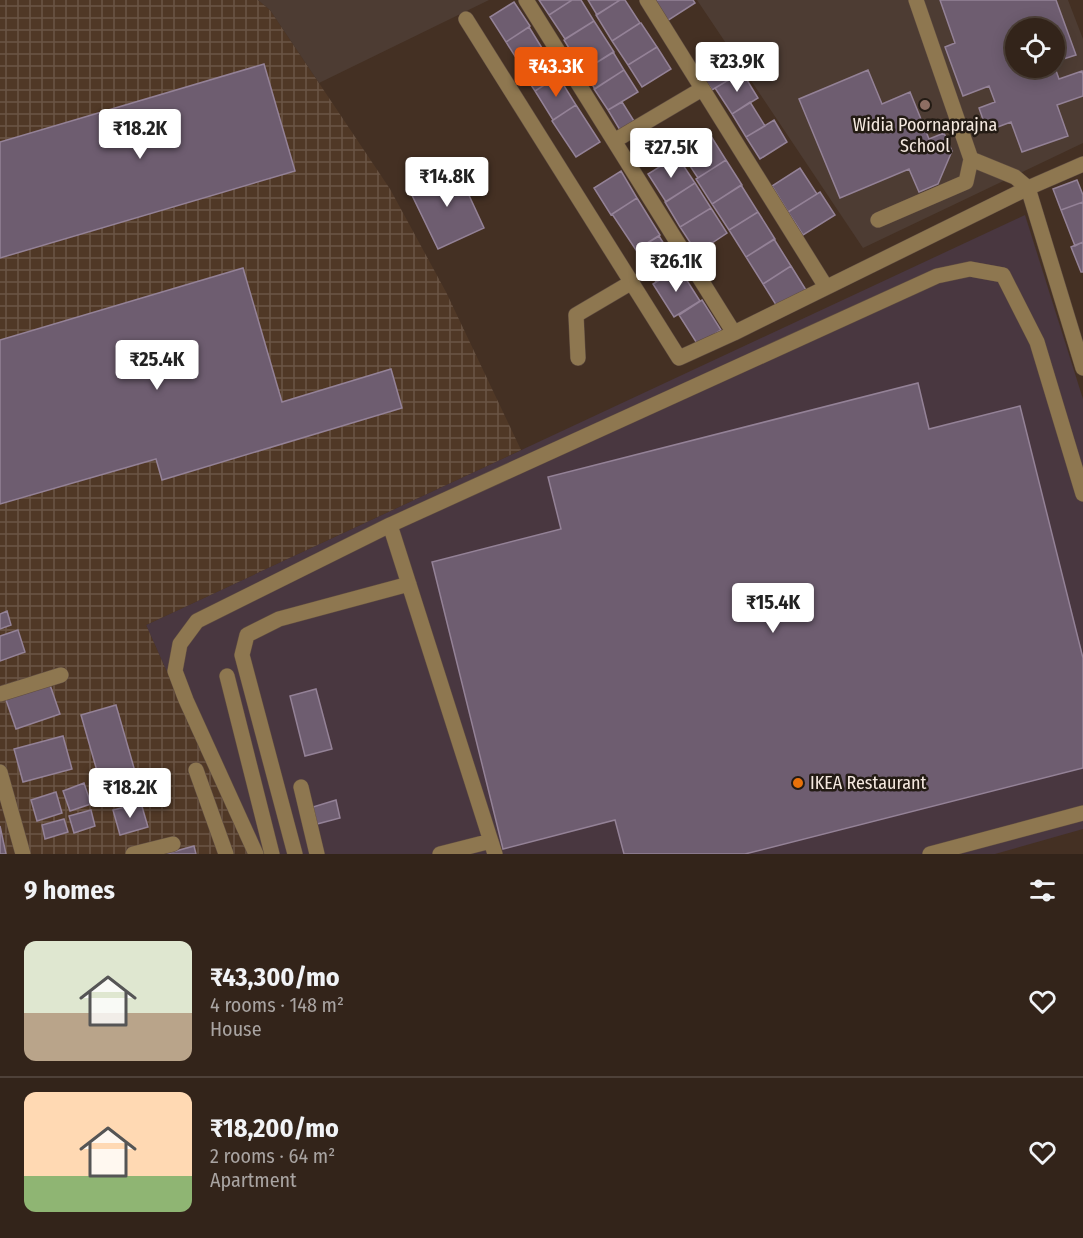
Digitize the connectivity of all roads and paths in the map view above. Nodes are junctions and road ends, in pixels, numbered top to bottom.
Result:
1 (526, 0) edge
2 (647, 0) edge
3 (916, 0) edge
4 (466, 19) dead end
5 (702, 89) junction
6 (614, 141) junction
7 (971, 159) junction
8 (1083, 164) edge
9 (1028, 188) junction
10 (878, 220) dead end
11 (632, 282) junction
12 (826, 287) junction
13 (734, 333) junction
14 (578, 357) dead end
15 (1083, 368) edge
16 (1083, 494) edge
17 (390, 525) junction
18 (409, 584) junction
19 (61, 675) dead end
20 (227, 676) dead end
21 (0, 694) edge
22 (195, 770) dead end
23 (0, 772) edge
24 (301, 787) dead end
25 (1083, 813) edge
26 (173, 843) dead end
27 (493, 847) edge
28 (23, 854) edge
29 (133, 854) edge
30 (226, 854) edge
31 (256, 854) edge
32 (272, 854) edge
33 (296, 854) edge
34 (317, 854) edge
35 (440, 854) edge
36 (930, 854) edge

1 - 6 street
2 - 5 street
3 - 7 street
4 - 11 street
5 - 6 street
5 - 12 street
6 - 13 street
7 - 9 street
7 - 10 street
8 - 9 street
9 - 12 street
9 - 15 street
11 - 13 street
11 - 14 street
12 - 13 street
16 - 17 street
17 - 18 street
17 - 31 street
18 - 27 street
18 - 33 street
19 - 21 street
20 - 32 street
22 - 30 street
23 - 28 street
24 - 34 street
25 - 36 street
26 - 29 street
27 - 35 street

